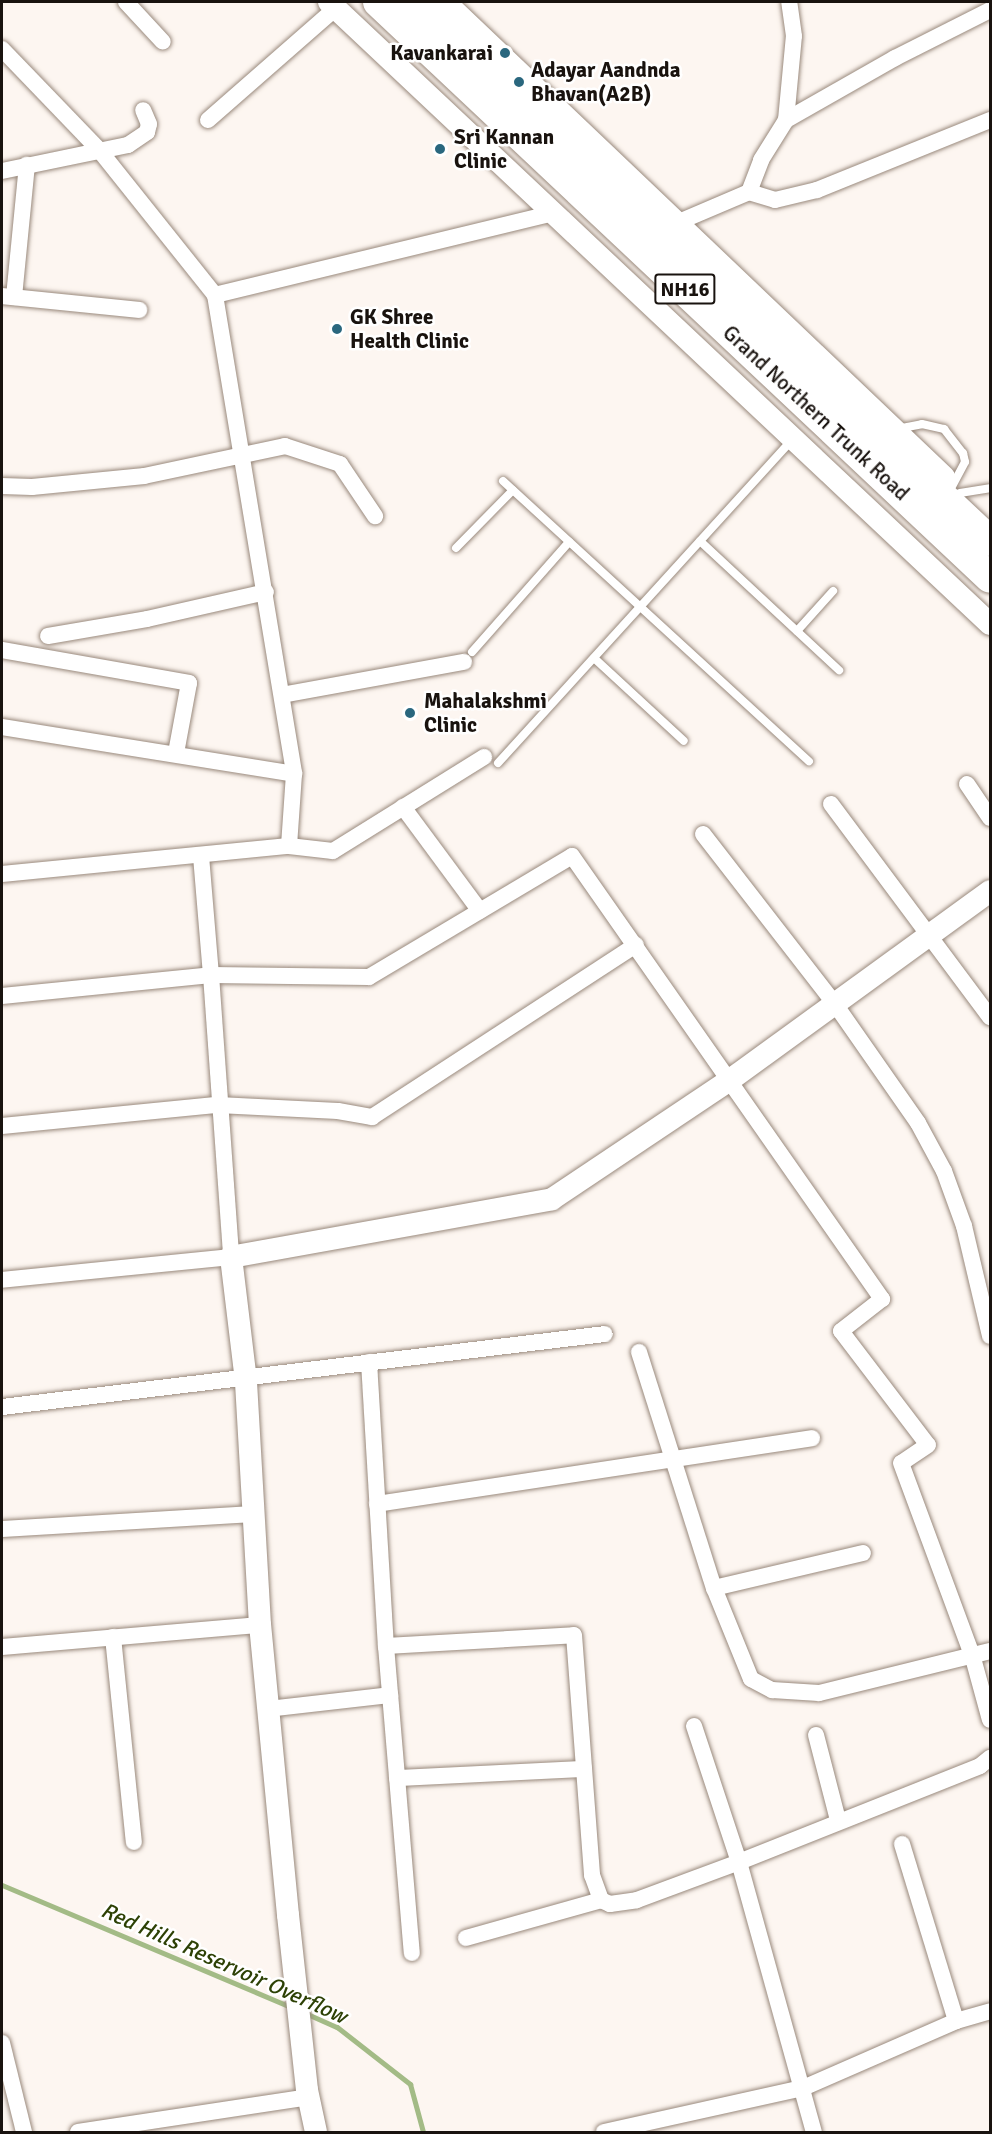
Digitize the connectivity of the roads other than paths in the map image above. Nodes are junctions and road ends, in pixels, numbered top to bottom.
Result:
1 (126, 2) edge
2 (378, 2) edge
3 (414, 2) edge
4 (445, 2) edge
5 (789, 2) edge
6 (333, 5) edge
7 (990, 10) edge
8 (163, 42) dead end
9 (2, 49) edge
10 (143, 110) dead end
11 (208, 120) dead end
12 (786, 120) junction
13 (990, 120) edge
14 (100, 151) junction
15 (27, 165) junction
16 (2, 171) edge
17 (749, 192) junction
18 (553, 213) junction
19 (657, 233) junction
20 (612, 269) junction
21 (215, 295) junction
22 (8, 297) edge
23 (139, 310) dead end
24 (894, 430) junction
25 (793, 439) junction
26 (243, 453) junction
27 (503, 481) dead end
28 (2, 486) edge
29 (990, 488) edge
30 (956, 489) junction
31 (513, 490) junction
32 (375, 516) dead end
33 (990, 522) edge
34 (700, 541) junction
35 (990, 541) edge
36 (570, 542) junction
37 (456, 548) dead end
38 (990, 578) edge
39 (833, 591) dead end
40 (266, 592) junction
41 (640, 607) junction
42 (990, 624) edge
43 (797, 631) junction
44 (48, 636) dead end
45 (2, 650) edge
46 (468, 657) joint
47 (594, 658) junction
48 (839, 670) dead end
49 (282, 695) junction
50 (2, 727) edge
51 (684, 741) dead end
52 (176, 753) junction
53 (491, 760) joint
54 (809, 761) dead end
55 (294, 774) junction
56 (967, 784) dead end
57 (831, 804) dead end
58 (403, 807) junction
59 (990, 818) edge
60 (703, 834) dead end
61 (289, 846) junction
62 (201, 856) junction
63 (2, 874) edge
64 (990, 891) edge
65 (480, 911) junction
66 (930, 935) junction
67 (636, 945) junction
68 (212, 975) junction
69 (2, 996) edge
70 (834, 1005) junction
71 (990, 1017) edge
72 (730, 1080) junction
73 (218, 1105) junction
74 (2, 1126) edge
75 (231, 1257) junction
76 (2, 1280) edge
77 (605, 1334) dead end
78 (990, 1336) edge
79 (639, 1352) dead end
80 (369, 1362) junction
81 (246, 1381) junction
82 (2, 1407) edge
83 (812, 1438) dead end
84 (676, 1461) junction
85 (377, 1504) junction
86 (254, 1514) junction
87 (2, 1529) edge
88 (863, 1553) dead end
89 (714, 1588) junction
90 (260, 1626) junction
91 (113, 1637) junction
92 (386, 1646) junction
93 (2, 1647) edge
94 (990, 1652) edge
95 (973, 1658) junction
96 (390, 1695) junction
97 (268, 1709) junction
98 (990, 1720) edge
99 (694, 1726) dead end
100 (816, 1735) dead end
101 (990, 1758) edge
102 (584, 1769) junction
103 (397, 1778) junction
104 (838, 1820) junction
105 (134, 1842) dead end
106 (902, 1844) dead end
107 (739, 1862) junction
108 (601, 1900) junction
109 (466, 1938) dead end
110 (412, 1953) dead end
111 (990, 2010) edge
112 (956, 2021) junction
113 (2, 2043) edge
114 (803, 2088) junction
115 (308, 2094) junction
116 (24, 2133) edge
117 (78, 2133) edge
118 (316, 2133) edge
119 (604, 2133) edge
120 (814, 2133) edge

1 - 8 street
2 - 19 highway, Grand Northern Trunk Road / NH16
3 - 19 highway, Grand Northern Trunk Road / NH16
4 - 19 street
5 - 12 street
6 - 11 street
6 - 18 street
7 - 12 street
9 - 14 street
10 - 14 street
12 - 17 street
13 - 17 street
14 - 15 street
14 - 21 street
15 - 16 street
15 - 22 street
17 - 19 street
18 - 20 street
18 - 21 street
19 - 20 street
19 - 24 street
19 - 35 highway, Grand Northern Trunk Road / NH16
19 - 38 highway, Grand Northern Trunk Road / NH16
20 - 25 street
21 - 26 street
22 - 23 street
24 - 30 street
24 - 30 lane
25 - 34 lane
25 - 42 street
26 - 28 street
26 - 32 street
26 - 40 street
27 - 31 lane
29 - 30 lane
30 - 33 street
31 - 36 lane
31 - 37 lane
34 - 41 lane
34 - 43 lane
36 - 41 lane
36 - 46 lane
39 - 43 lane
40 - 44 street
40 - 49 street
41 - 47 lane
41 - 54 lane
43 - 48 lane
45 - 52 street
46 - 49 street
47 - 51 lane
47 - 53 lane
49 - 55 street
50 - 52 street
52 - 55 street
53 - 58 street
55 - 61 street
56 - 59 street
57 - 66 street
58 - 61 street
58 - 65 street
60 - 70 street
61 - 62 street
62 - 63 street
62 - 68 street
64 - 66 street
65 - 67 street
65 - 68 street
66 - 70 street
66 - 71 street
67 - 72 street
67 - 73 street
68 - 69 street
68 - 73 street
70 - 72 street
70 - 78 street
72 - 75 street
72 - 95 street
73 - 74 street
73 - 75 street
75 - 76 street
75 - 81 street
77 - 80 street
79 - 84 street
80 - 81 street
80 - 85 street
81 - 82 street
81 - 86 street
83 - 84 street
84 - 85 street
84 - 89 street
85 - 92 street
86 - 87 street
86 - 90 street
88 - 89 street
89 - 95 street
90 - 91 street
90 - 97 street
91 - 93 street
91 - 105 street
92 - 96 street
92 - 102 street
94 - 95 street
95 - 98 street
96 - 97 street
96 - 103 street
97 - 115 street
99 - 107 street
100 - 104 street
101 - 104 street
102 - 103 street
102 - 108 street
103 - 110 street
104 - 107 street
106 - 112 street
107 - 108 street
107 - 114 street
108 - 109 street
111 - 112 street
112 - 114 street
113 - 116 street
114 - 119 street
114 - 120 street
115 - 117 street
115 - 118 street

